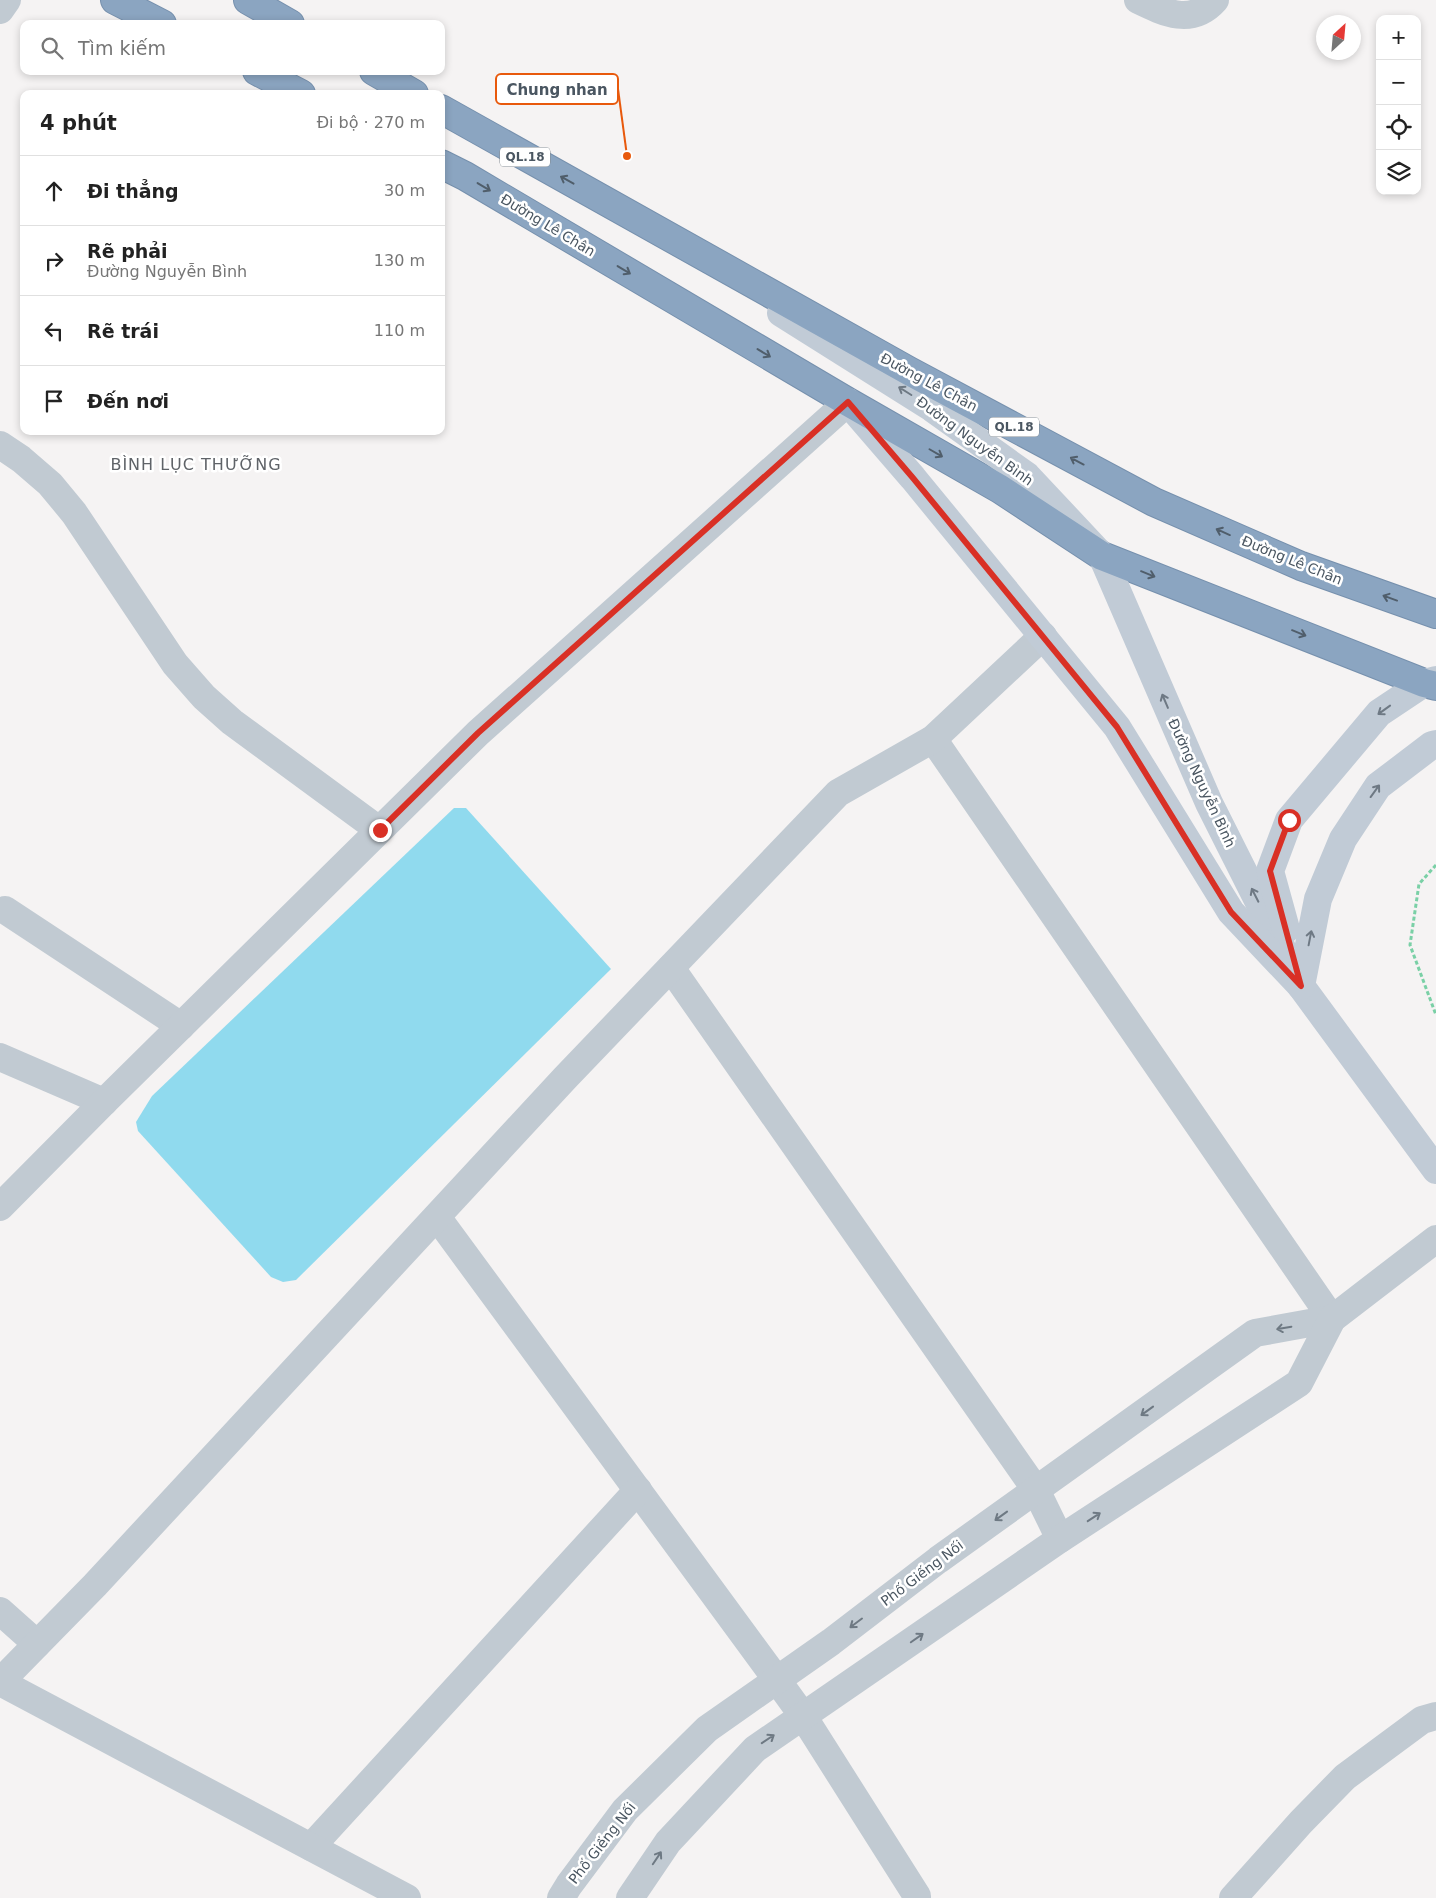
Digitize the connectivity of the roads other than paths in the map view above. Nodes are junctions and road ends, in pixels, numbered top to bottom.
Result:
1 (8, 0) edge
2 (115, 0) edge
3 (248, 0) edge
4 (1138, 0) edge
5 (1215, 0) edge
6 (0, 10) edge
7 (154, 20) edge
8 (283, 20) edge
9 (265, 75) edge
10 (381, 75) edge
11 (294, 90) edge
12 (407, 90) edge
13 (445, 111) edge
14 (445, 166) edge
15 (609, 204) junction
16 (848, 402) junction
17 (0, 445) edge
18 (1102, 556) junction
19 (1436, 614) edge
20 (1042, 636) junction
21 (1432, 683) edge
22 (933, 739) junction
23 (1436, 744) edge
24 (380, 830) junction
25 (5, 910) dead end
26 (671, 968) junction
27 (1301, 986) junction
28 (181, 1026) junction
29 (0, 1057) edge
30 (104, 1102) junction
31 (1436, 1170) edge
32 (0, 1207) edge
33 (436, 1216) junction
34 (1436, 1239) edge
35 (1332, 1319) junction
36 (638, 1490) junction
37 (1036, 1490) junction
38 (1060, 1539) junction
39 (0, 1611) edge
40 (37, 1644) junction
41 (777, 1680) junction
42 (802, 1716) junction
43 (1436, 1716) edge
44 (311, 1847) junction
45 (407, 1898) edge
46 (562, 1898) edge
47 (630, 1898) edge
48 (917, 1898) edge
49 (1232, 1898) edge

1 - 6 street
2 - 7 highway
3 - 8 highway
4 - 5 street
9 - 11 highway
10 - 12 highway
15 -> 13 highway, Đường Lê Chân / QL.18
14 -> 16 highway, Đường Lê Chân
18 -> 15 main road, Đường Nguyễn Bình
19 -> 15 highway, Đường Lê Chân / QL.18
16 -> 18 highway, Đường Lê Chân
16 - 20 main road, Đường Nguyễn Bình
16 - 24 street
17 - 24 street
18 -> 21 highway, Đường Lê Chân
27 -> 18 main road, Đường Nguyễn Bình
20 - 22 street
20 - 27 main road, Đường Nguyễn Bình
21 -> 27 main road
22 - 26 street
22 - 35 street
27 -> 23 main road
24 - 28 street
25 - 28 street
26 - 33 street
26 - 37 street
27 - 31 main road, Đường Nguyễn Bình
28 - 30 street
29 - 30 street
30 - 32 street
33 - 36 street
33 - 40 street
34 - 35 street, Phố Giếng Nối
35 -> 37 street, Phố Giếng Nối
38 -> 35 street, Phố Giếng Nối
36 - 41 street
36 - 44 street
37 - 38 street
37 -> 41 street, Phố Giếng Nối
42 -> 38 street, Phố Giếng Nối
39 - 40 street
40 - 44 street
41 - 42 street
41 - 46 street, Phố Giếng Nối
47 -> 42 street, Phố Giếng Nối
42 - 48 street
43 - 49 street
44 - 45 street

